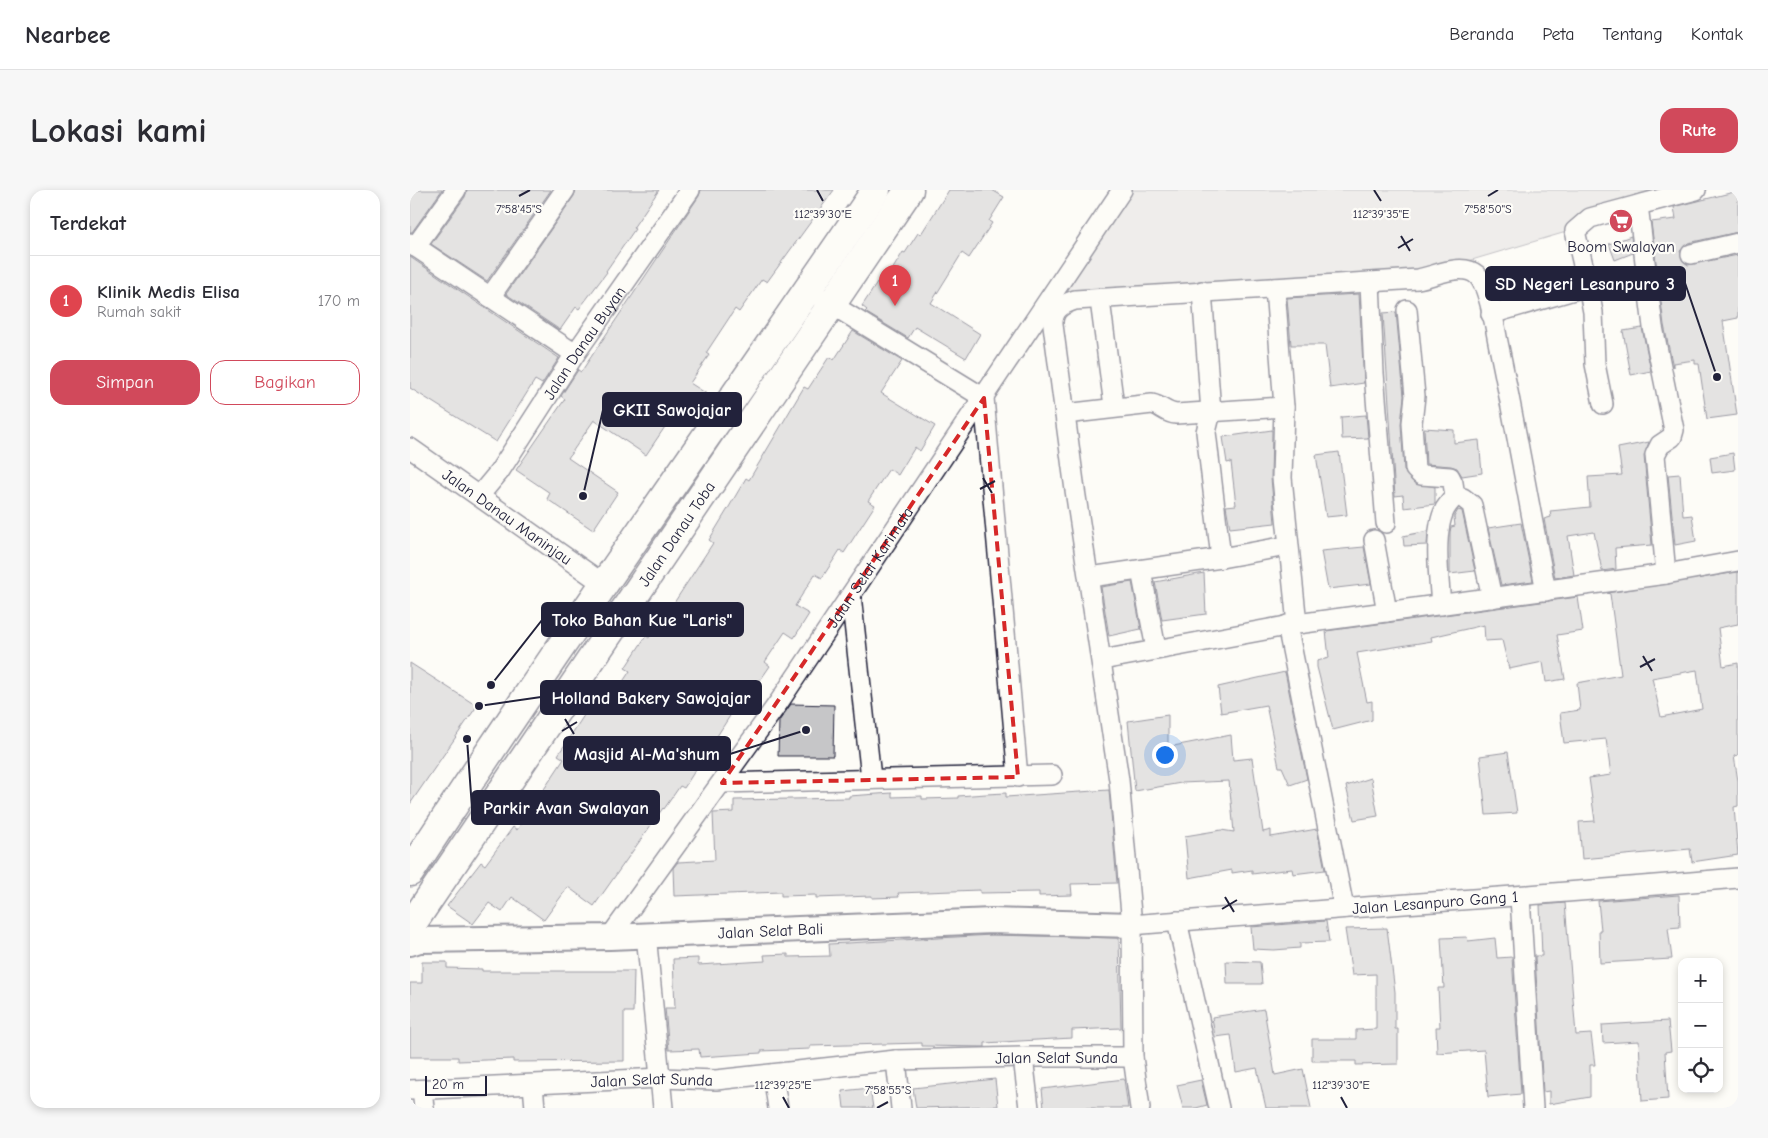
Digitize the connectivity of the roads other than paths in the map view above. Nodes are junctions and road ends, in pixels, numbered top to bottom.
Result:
1 (456, 190) edge
2 (564, 190) edge
3 (690, 190) edge
4 (876, 190) edge
5 (909, 190) edge
6 (1122, 190) edge
7 (1696, 190) edge
8 (1638, 205) junction
9 (1738, 244) edge
10 (412, 245) edge
11 (1691, 254) dead end
12 (1370, 282) junction
13 (1588, 286) junction
14 (1275, 288) junction
15 (808, 290) junction
16 (1202, 291) junction
17 (490, 297) junction
18 (832, 305) junction
19 (1101, 308) dead end
20 (1407, 310) dead end
21 (1491, 314) junction
22 (575, 354) junction
23 (984, 398) junction
24 (1603, 404) dead end
25 (1114, 406) junction
26 (1284, 407) junction
27 (1211, 412) junction
28 (1065, 414) junction
29 (410, 448) edge
30 (479, 496) junction
31 (1455, 496) junction
32 (1386, 523) dead end
33 (1374, 540) dead end
34 (1287, 546) junction
35 (1221, 558) junction
36 (1738, 561) edge
37 (1141, 570) junction
38 (1666, 574) junction
39 (1090, 577) junction
40 (605, 585) junction
41 (1546, 591) junction
42 (851, 595) junction
43 (1492, 598) junction
44 (1441, 605) junction
45 (1387, 612) junction
46 (1292, 625) junction
47 (1156, 649) junction
48 (1102, 660) junction
49 (1052, 776) dead end
50 (1018, 777) junction
51 (871, 778) junction
52 (722, 783) junction
53 (410, 872) edge
54 (1738, 878) edge
55 (1520, 897) junction
56 (1344, 908) junction
57 (1177, 921) junction
58 (1132, 925) junction
59 (410, 927) edge
60 (646, 934) junction
61 (610, 937) junction
62 (410, 943) edge
63 (1023, 1057) junction
64 (1133, 1057) junction
65 (896, 1060) junction
66 (773, 1074) junction
67 (661, 1078) junction
68 (533, 1086) junction
69 (419, 1096) edge
70 (535, 1108) edge
71 (663, 1108) edge
72 (778, 1108) edge
73 (902, 1108) edge
74 (1029, 1108) edge
75 (1140, 1108) edge
76 (1219, 1108) edge
77 (1533, 1108) edge

1 - 10 street
2 - 17 street
3 - 22 street, Jalan Danau Buyan
4 - 15 main road, Jalan Danau Toba
5 - 18 main road, Jalan Danau Toba
6 - 23 street, Jalan Selat Karimata
7 - 8 street
8 - 13 street
8 - 38 street
9 - 11 street
10 - 17 street
12 - 14 street
12 - 21 street
12 - 32 street
13 - 21 street
13 - 24 street
14 - 16 street
14 - 26 street
15 - 18 street
15 - 40 main road, Jalan Danau Toba
16 - 27 street
16 - 28 street
17 - 22 street
18 - 23 street
18 - 59 main road, Jalan Danau Toba
19 - 25 street
20 - 31 street
21 - 41 street
22 - 30 street, Jalan Danau Buyan
23 - 42 street, Jalan Selat Karimata
23 - 50 street
25 - 27 street
25 - 28 street
26 - 27 street
26 - 34 street
27 - 35 street
28 - 39 street
29 - 30 street, Jalan Danau Maninjau
30 - 40 street, Jalan Danau Maninjau
31 - 43 street
31 - 44 street
33 - 45 street
34 - 35 street
34 - 46 street
35 - 37 street
36 - 38 street
37 - 39 street
37 - 47 street
38 - 41 street
39 - 48 street
40 - 53 main road, Jalan Danau Toba
41 - 43 street
42 - 51 street
42 - 52 street, Jalan Selat Karimata
43 - 44 street
44 - 45 street
45 - 46 street
46 - 47 street
46 - 56 street
47 - 48 street
48 - 58 street
49 - 50 street
50 - 51 street
51 - 52 street
52 - 61 street, Jalan Selat Karimata
54 - 55 street, Jalan Lesanpuro Gang 1
55 - 56 street, Jalan Lesanpuro Gang 1
55 - 77 street
56 - 57 street, Jalan Lesanpuro Gang 1
57 - 58 street, Jalan Lesanpuro Gang 1
57 - 76 street
58 - 60 street, Jalan Selat Bali
58 - 64 street
60 - 61 street, Jalan Selat Bali
60 - 67 street
61 - 62 street, Jalan Selat Bali
63 - 64 street, Jalan Selat Sunda
63 - 65 street, Jalan Selat Sunda
63 - 74 street
64 - 75 street
65 - 66 street, Jalan Selat Sunda
65 - 73 street
66 - 67 street, Jalan Selat Sunda
66 - 72 street
67 - 68 street, Jalan Selat Sunda
67 - 71 street
68 - 69 street, Jalan Selat Sunda
68 - 70 street

